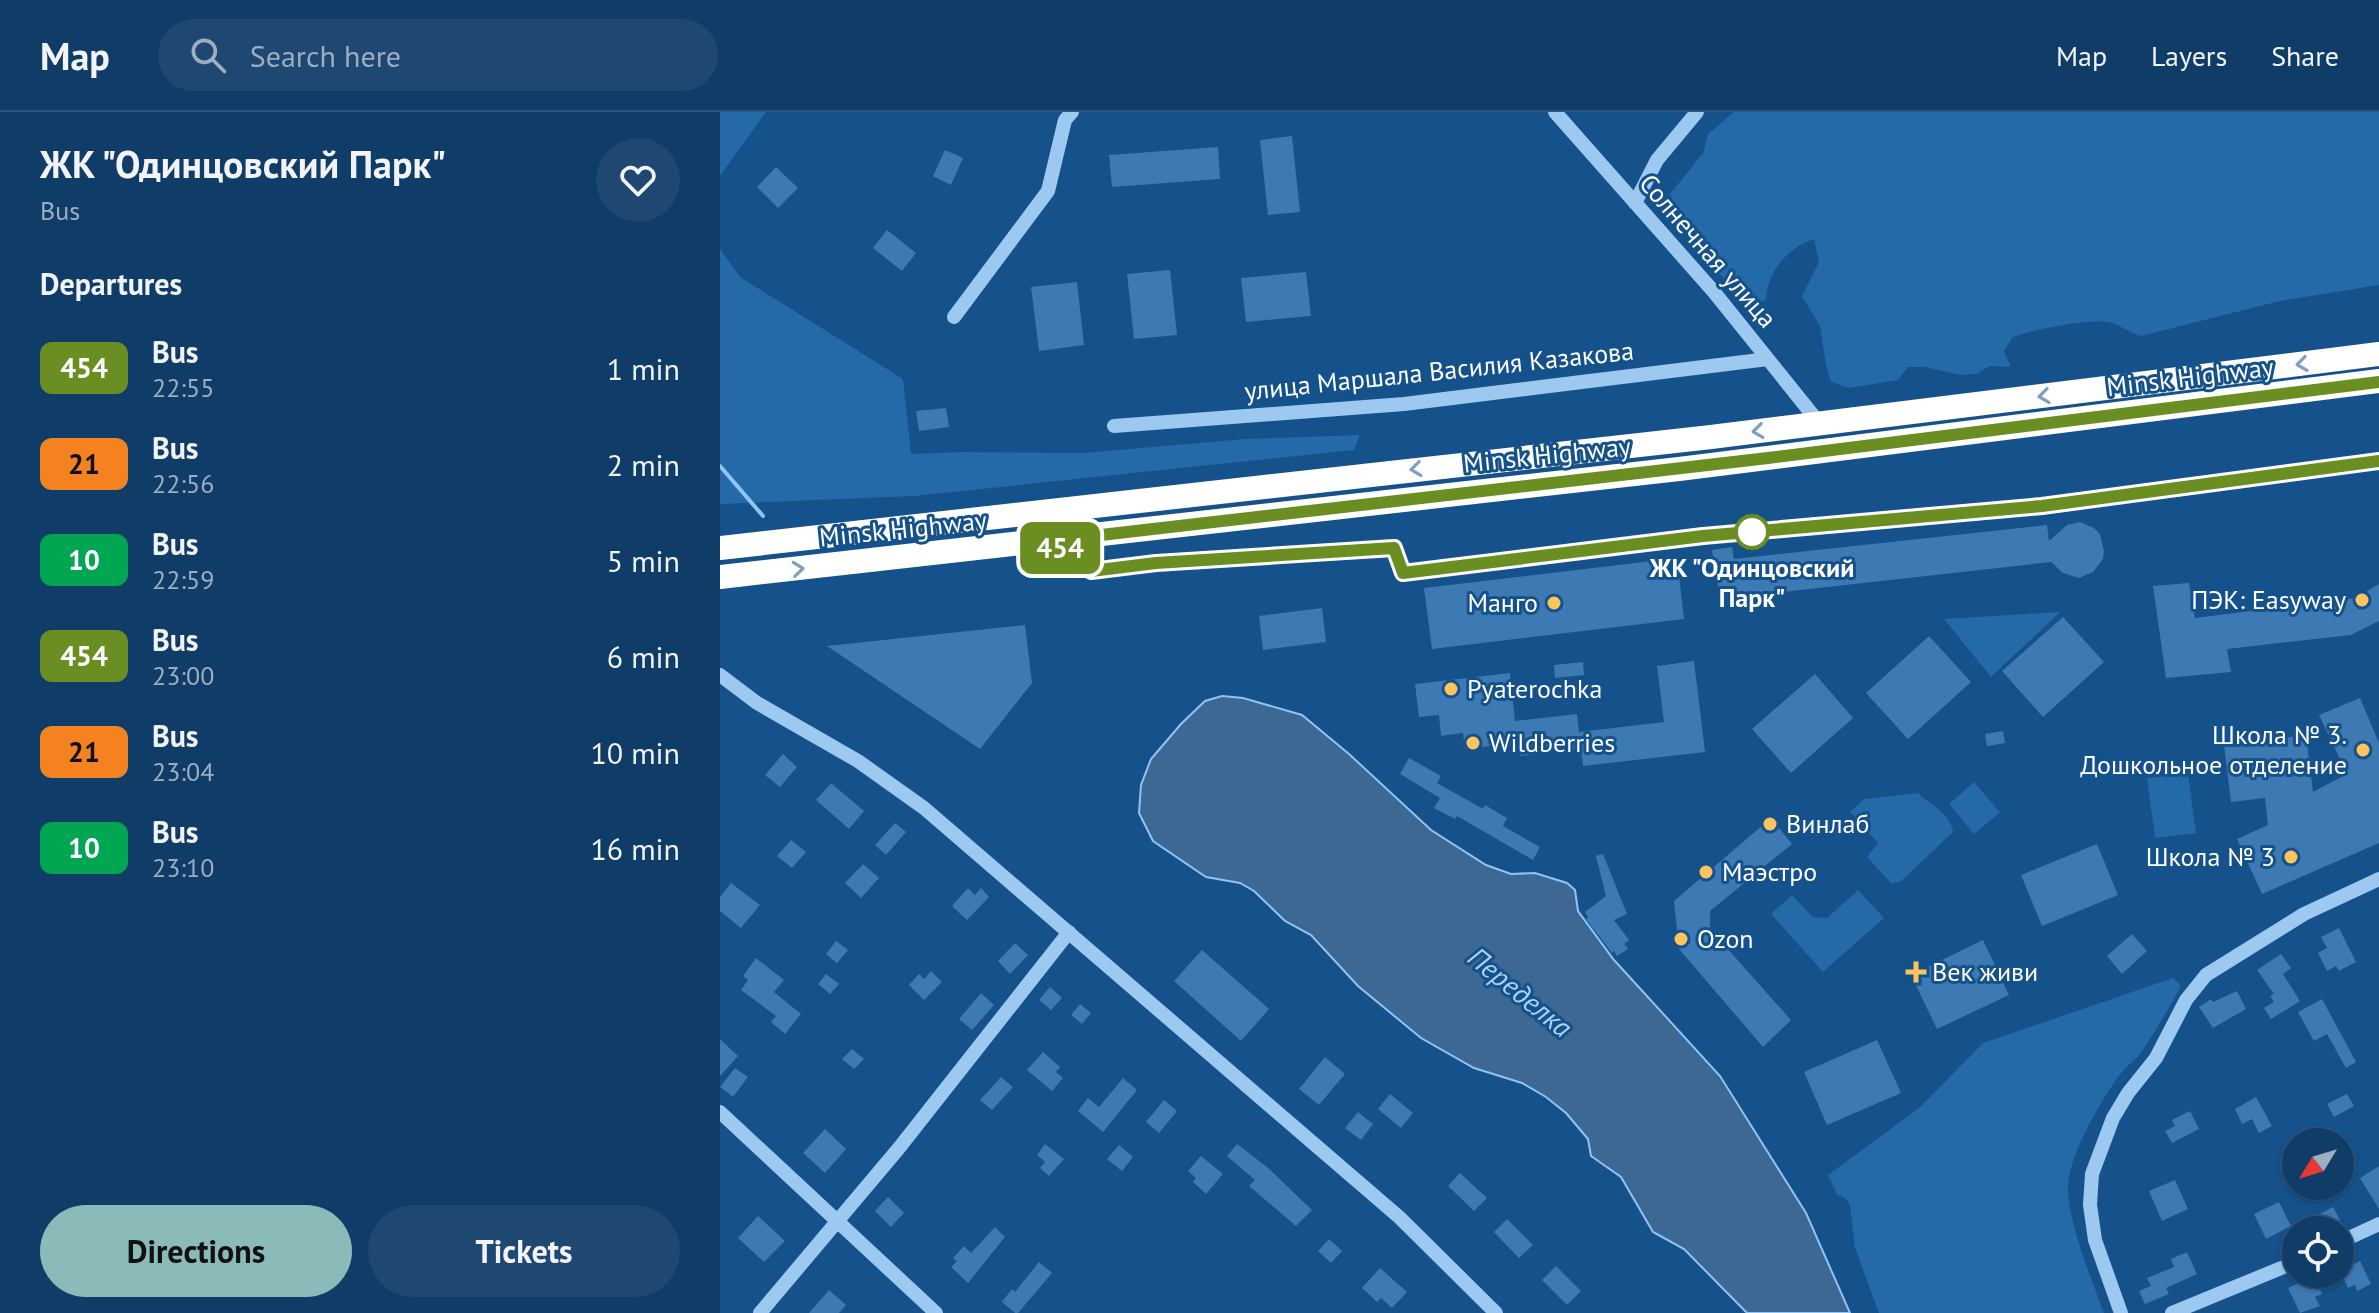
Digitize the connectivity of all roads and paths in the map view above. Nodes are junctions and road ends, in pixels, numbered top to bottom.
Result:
1 (1072, 112) edge
2 (1555, 112) edge
3 (1697, 112) edge
4 (1635, 203) junction
5 (954, 317) dead end
6 (2379, 354) edge
7 (1768, 359) junction
8 (2379, 381) edge
9 (1820, 424) junction
10 (1114, 426) dead end
11 (2379, 461) edge
12 (1703, 536) dead end
13 (720, 548) edge
14 (720, 577) edge
15 (720, 675) edge
16 (2379, 879) edge
17 (1069, 932) junction
18 (720, 1112) edge
19 (837, 1220) junction
20 (2379, 1224) edge
21 (2354, 1236) edge
22 (2282, 1268) edge
23 (760, 1313) edge
24 (936, 1313) edge
25 (1496, 1313) edge
26 (2121, 1313) edge
27 (2172, 1313) edge

1 - 5 street
2 - 4 street, Солнечная улица
3 - 4 street
4 - 7 street, Солнечная улица
6 -> 9 highway, Minsk Highway
7 - 9 street, Солнечная улица
7 - 10 street, улица Маршала Василия Казакова
14 -> 8 highway, Minsk Highway
9 -> 13 highway, Minsk Highway
11 - 12 street
15 - 17 street
16 - 26 street
17 - 19 street
17 - 25 street
18 - 19 street
19 - 23 street
19 - 24 street
20 - 21 street
22 - 27 street

